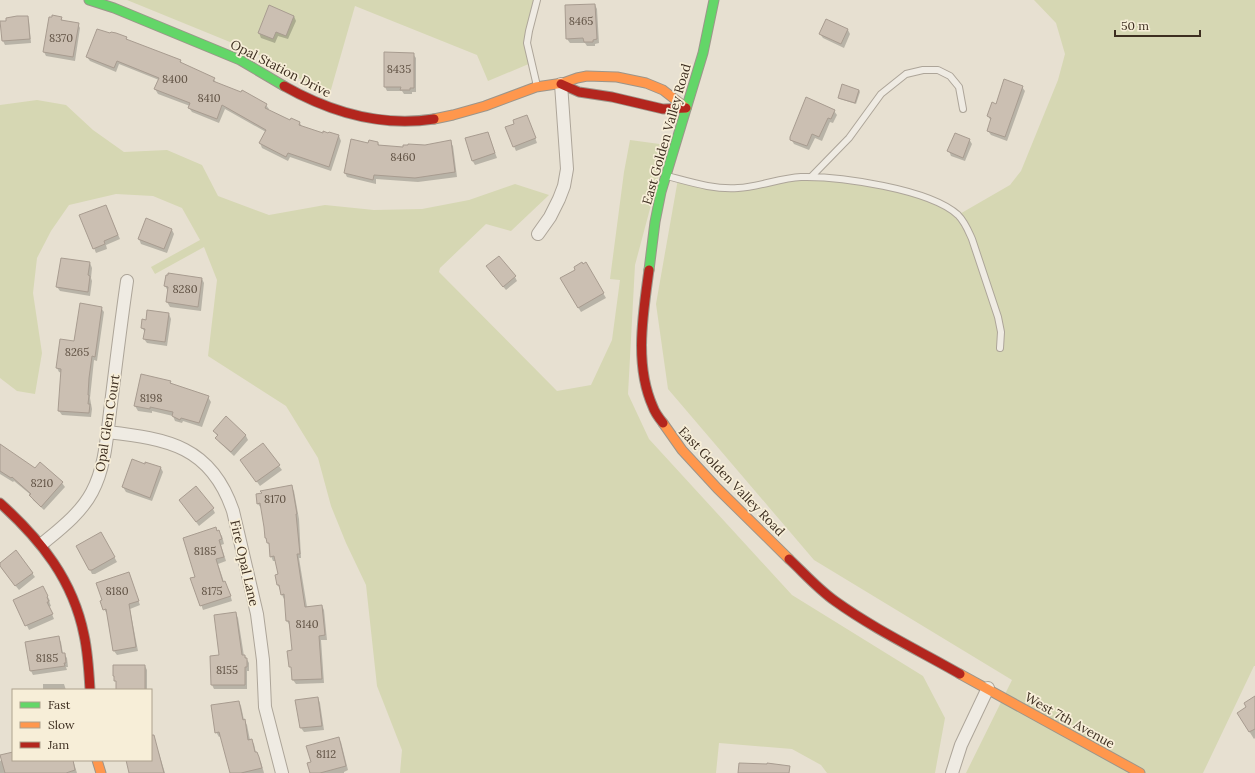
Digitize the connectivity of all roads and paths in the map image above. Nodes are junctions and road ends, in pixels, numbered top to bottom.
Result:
1 (89, 0) edge
2 (537, 0) edge
3 (714, 0) edge
4 (561, 84) junction
5 (537, 87) junction
6 (686, 108) junction
7 (963, 109) dead end
8 (665, 176) junction
9 (811, 178) junction
10 (538, 234) dead end
11 (127, 280) dead end
12 (1000, 348) dead end
13 (107, 432) junction
14 (0, 503) edge
15 (42, 544) junction
16 (988, 688) junction
17 (90, 689) edge
18 (98, 761) edge
19 (101, 773) edge
20 (282, 773) edge
21 (952, 773) edge
22 (1140, 773) edge

1 - 5 main road, Opal Station Drive
2 - 5 lane
3 - 6 main road, East Golden Valley Road
4 - 5 main road, Opal Station Drive
4 - 6 main road
4 - 6 main road, Opal Station Drive
4 - 10 street
6 - 8 main road, East Golden Valley Road
7 - 9 lane
8 - 9 lane
8 - 16 main road, East Golden Valley Road
9 - 12 lane
11 - 13 street, Opal Glen Court
13 - 15 street, Opal Glen Court
13 - 20 street, Fire Opal Lane
14 - 15 main road
15 - 17 main road
16 - 21 street
16 - 22 main road, West 7th Avenue
18 - 19 main road

